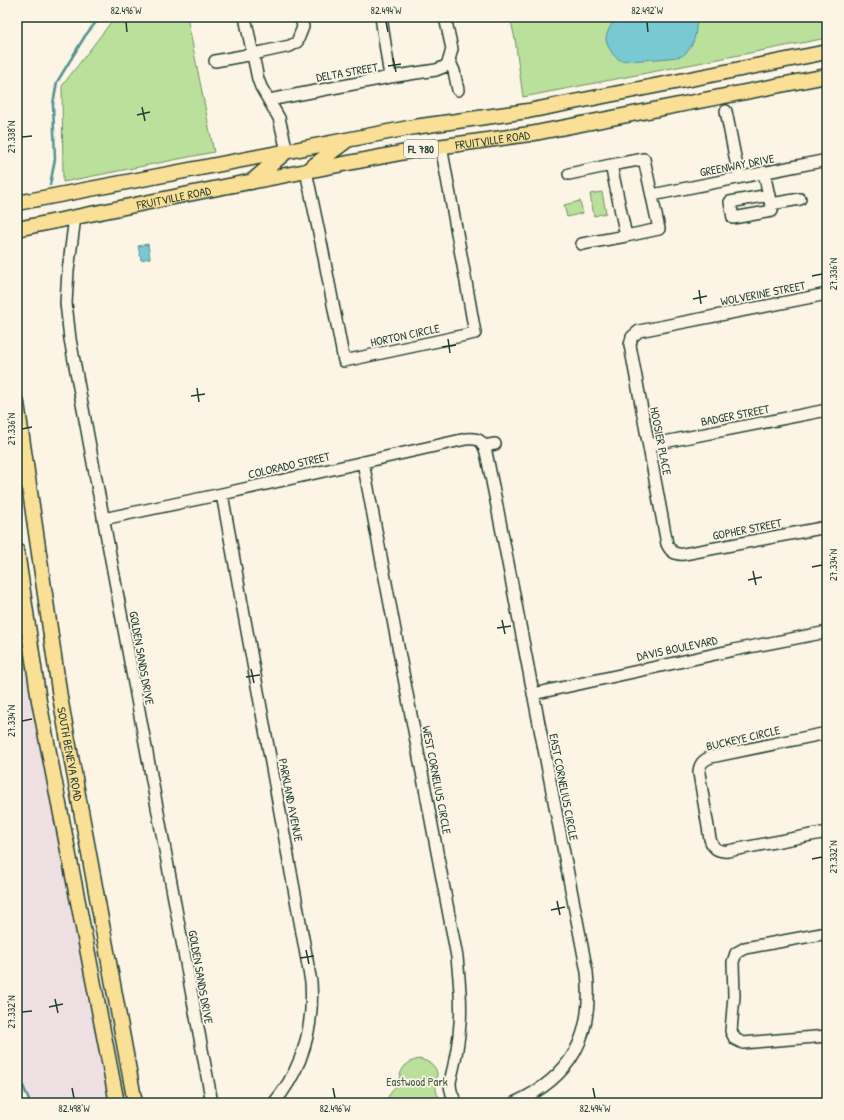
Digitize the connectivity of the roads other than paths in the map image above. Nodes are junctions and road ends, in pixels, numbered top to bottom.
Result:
1 (245, 17) edge
2 (381, 17) edge
3 (445, 17) edge
4 (302, 22) dead end
5 (827, 52) edge
6 (253, 54) junction
7 (449, 60) junction
8 (215, 61) dead end
9 (827, 76) edge
10 (390, 78) junction
11 (458, 90) dead end
12 (269, 100) junction
13 (726, 111) dead end
14 (348, 139) junction
15 (441, 146) junction
16 (287, 151) junction
17 (827, 160) edge
18 (611, 165) junction
19 (306, 171) junction
20 (764, 172) junction
21 (569, 174) dead end
22 (739, 177) junction
23 (250, 182) junction
24 (652, 195) junction
25 (800, 199) dead end
26 (17, 203) edge
27 (74, 217) junction
28 (17, 229) edge
29 (626, 236) junction
30 (582, 244) dead end
31 (827, 294) edge
32 (635, 334) joint
33 (17, 403) edge
34 (827, 410) edge
35 (486, 443) joint
36 (649, 444) junction
37 (363, 462) junction
38 (222, 494) junction
39 (104, 519) junction
40 (827, 526) edge
41 (17, 551) edge
42 (672, 552) joint
43 (827, 632) edge
44 (533, 694) junction
45 (827, 733) edge
46 (827, 832) edge
47 (827, 933) edge
48 (827, 1036) edge
49 (117, 1103) edge
50 (135, 1103) edge
51 (212, 1103) edge
52 (274, 1103) edge
53 (457, 1103) edge
54 (514, 1103) edge

1 - 6 street
2 - 10 street
3 - 7 street
4 - 6 street
5 - 14 main road, FRUITVILLE ROAD / FL 780
6 - 8 street
6 - 12 street
7 - 10 street, DELTA STREET
7 - 11 street
9 - 15 main road, FRUITVILLE ROAD / FL 780
10 - 12 street, DELTA STREET
12 - 16 street
13 - 22 street
14 - 16 main road, FRUITVILLE ROAD / FL 780
14 - 19 main road
15 - 19 main road, FRUITVILLE ROAD / FL 780
15 - 19 street, HORTON CIRCLE
16 - 23 main road
16 - 26 main road, FRUITVILLE ROAD / FL 780
17 - 20 street, GREENWAY DRIVE
18 - 21 street
18 - 24 street
18 - 29 street
19 - 23 main road, FRUITVILLE ROAD / FL 780
20 - 22 street, GREENWAY DRIVE
20 - 25 street
22 - 24 street, GREENWAY DRIVE
23 - 27 main road, FRUITVILLE ROAD / FL 780
24 - 29 street
27 - 28 main road, FRUITVILLE ROAD / FL 780
27 - 39 street, GOLDEN SANDS DRIVE
29 - 30 street
31 - 32 street, WOLVERINE STREET
32 - 36 street, HOOSIER PLACE
33 - 50 main road, SOUTH BENEVA ROAD
34 - 36 street, BADGER STREET
35 - 37 street, COLORADO STREET
35 - 44 street, EAST CORNELIUS CIRCLE
36 - 42 street, HOOSIER PLACE
37 - 38 street, COLORADO STREET
37 - 53 street, WEST CORNELIUS CIRCLE
38 - 39 street, COLORADO STREET
38 - 52 street, PARKLAND AVENUE
39 - 51 street, GOLDEN SANDS DRIVE
40 - 42 street, GOPHER STREET
41 - 49 main road, SOUTH BENEVA ROAD
43 - 44 street, DAVIS BOULEVARD
44 - 54 street, EAST CORNELIUS CIRCLE
45 - 46 street, BUCKEYE CIRCLE
47 - 48 street

